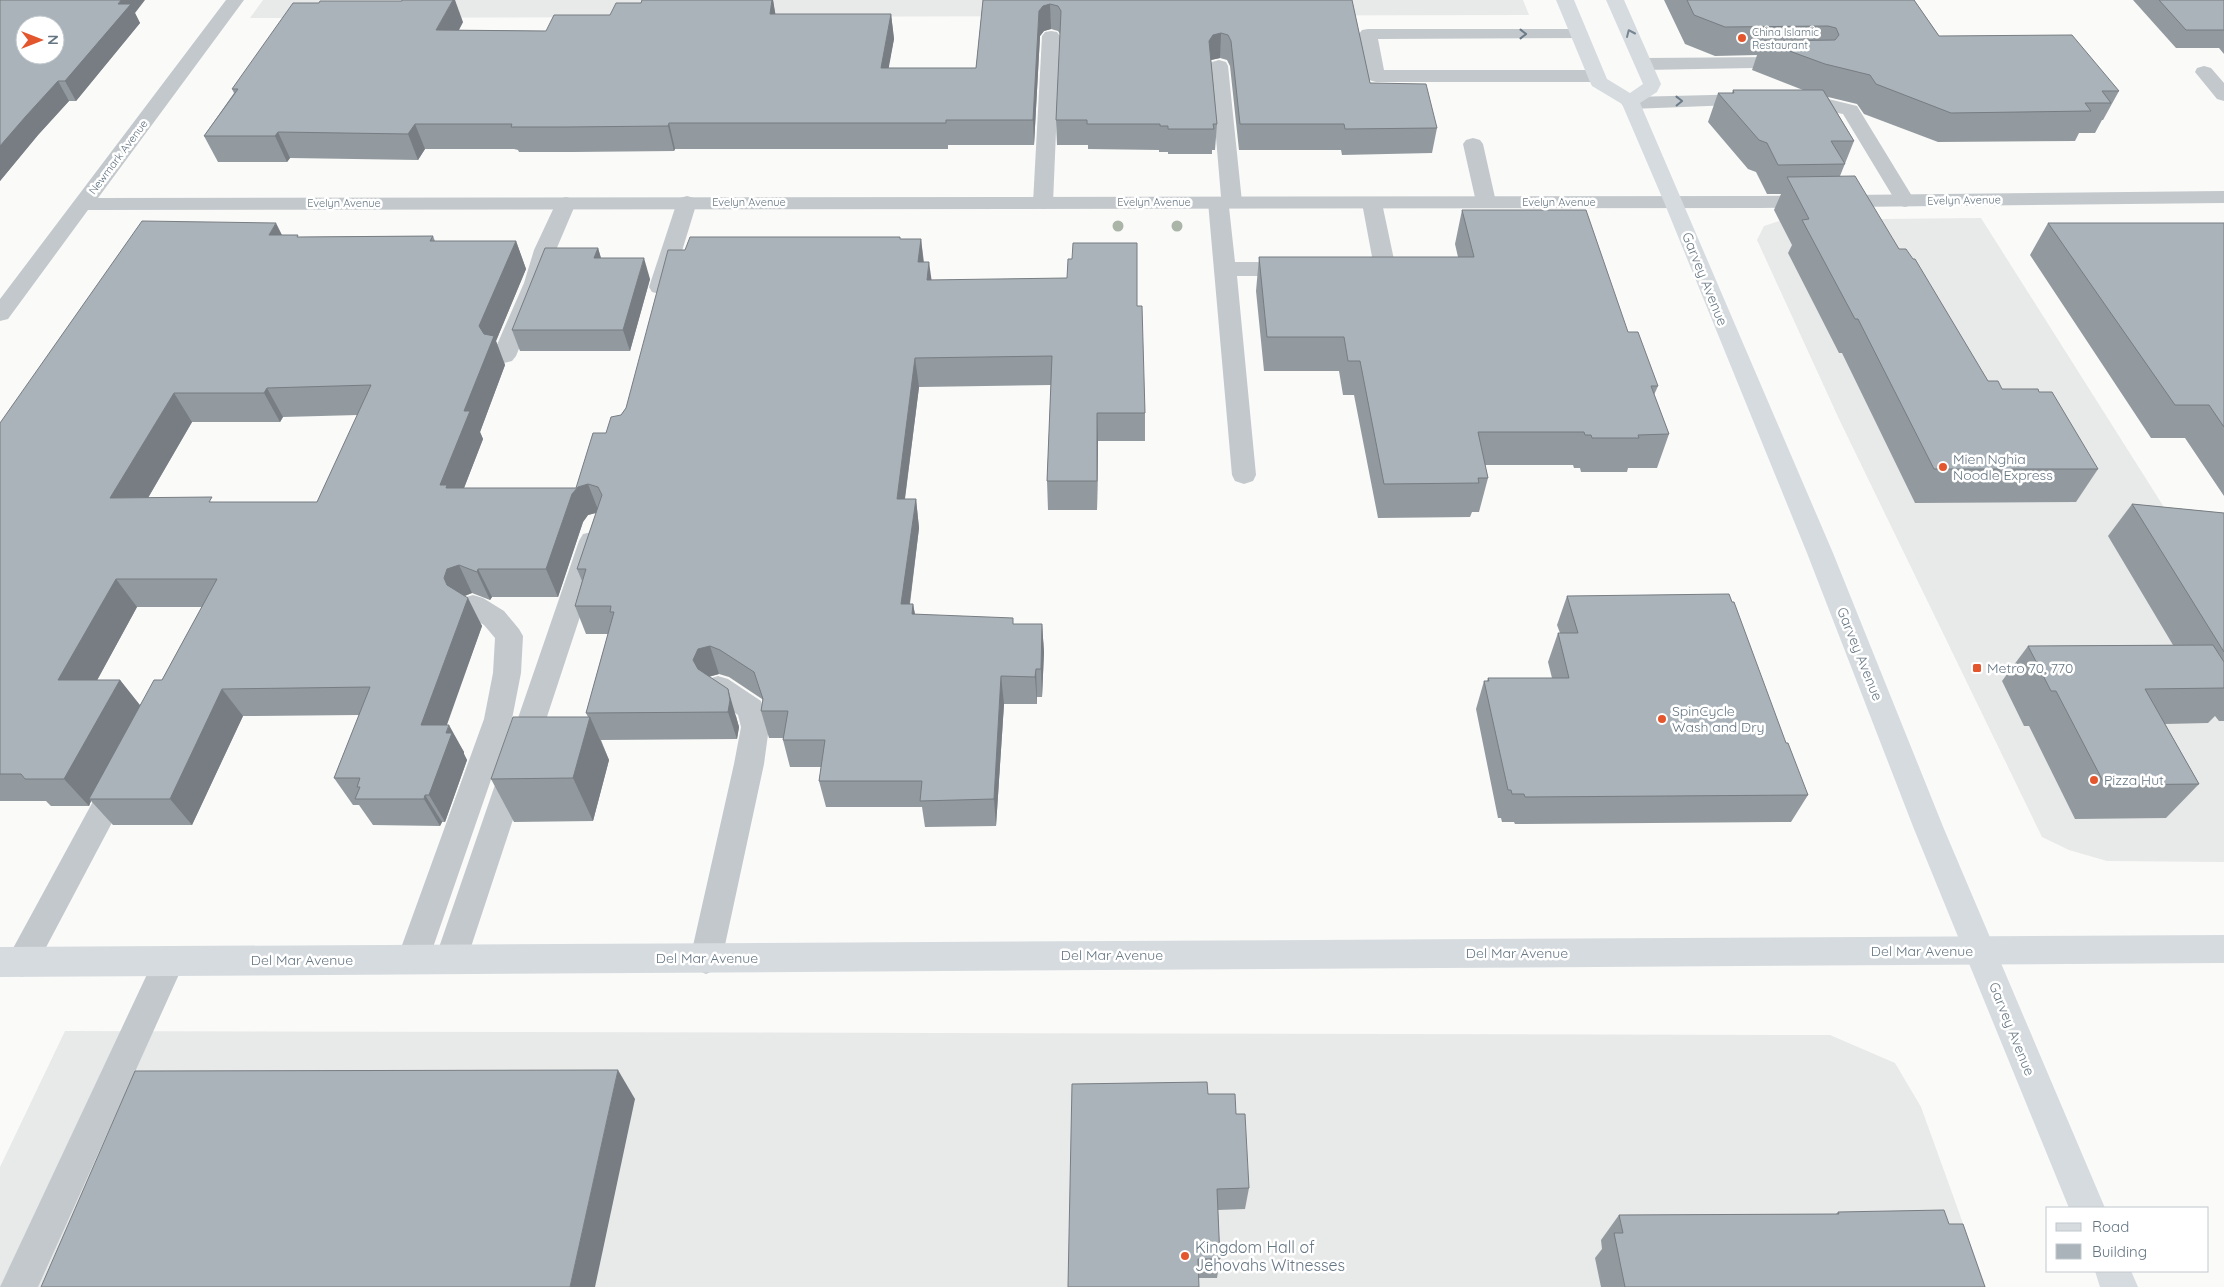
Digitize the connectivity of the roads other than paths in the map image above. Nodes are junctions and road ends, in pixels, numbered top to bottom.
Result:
1 (235, 0) edge
2 (1566, 0) edge
3 (1615, 0) edge
4 (1579, 34) junction
5 (1051, 36) edge
6 (1808, 63) edge
7 (1644, 64) junction
8 (1219, 66) edge
9 (2204, 72) dead end
10 (1596, 76) junction
11 (2224, 96) edge
12 (1630, 102) junction
13 (1473, 144) dead end
14 (2224, 197) edge
15 (1906, 201) junction
16 (686, 202) junction
17 (1226, 202) junction
18 (1486, 202) junction
19 (1674, 202) junction
20 (566, 203) junction
21 (1043, 203) junction
22 (1372, 203) junction
23 (84, 204) junction
24 (1225, 269) junction
25 (1315, 269) edge
26 (1345, 269) edge
27 (655, 305) edge
28 (0, 314) edge
29 (504, 356) dead end
30 (1244, 475) dead end
31 (598, 523) edge
32 (473, 605) edge
33 (718, 687) edge
34 (130, 761) edge
35 (2224, 949) edge
36 (1980, 950) junction
37 (413, 959) junction
38 (452, 959) junction
39 (706, 959) junction
40 (169, 961) junction
41 (11, 962) edge
42 (2087, 1207) edge
43 (2112, 1272) edge
44 (19, 1287) edge
45 (2119, 1287) edge

1 - 23 street, Newmark Avenue
2 - 4 main road
7 -> 3 main road
4 - 10 main road
10 -> 4 street
5 - 21 street
6 - 7 street
7 - 12 main road
8 - 17 street
9 - 11 street
10 - 12 main road
12 -> 15 street
12 - 19 main road, Garvey Avenue
13 - 18 street
14 - 15 street, Evelyn Avenue
15 - 19 street, Evelyn Avenue
16 - 20 street, Evelyn Avenue
16 - 21 street, Evelyn Avenue
16 - 27 street
17 - 21 street, Evelyn Avenue
17 - 22 street, Evelyn Avenue
17 - 24 street
18 - 19 street, Evelyn Avenue
18 - 22 street, Evelyn Avenue
19 - 36 main road, Garvey Avenue
20 - 23 street, Evelyn Avenue
20 - 29 street
22 - 26 street
23 - 28 street, Newmark Avenue
24 - 25 street
24 - 30 street
31 - 38 street
32 - 37 street
33 - 39 street
34 - 41 street
35 - 36 main road, Del Mar Avenue
36 - 39 main road, Del Mar Avenue
36 - 42 main road, Garvey Avenue
37 - 38 main road, Del Mar Avenue
37 - 40 main road, Del Mar Avenue
38 - 39 main road, Del Mar Avenue
40 - 41 main road, Del Mar Avenue
40 - 44 street
43 - 45 main road

